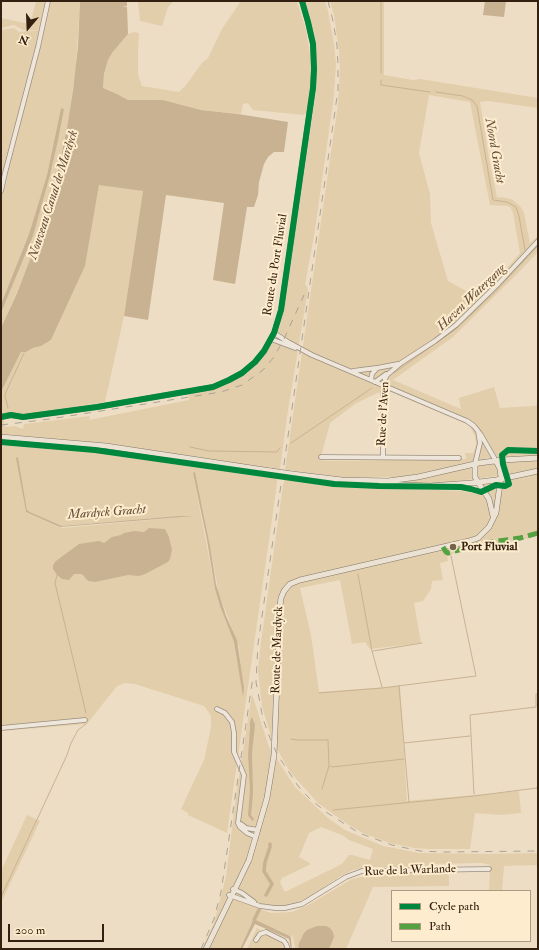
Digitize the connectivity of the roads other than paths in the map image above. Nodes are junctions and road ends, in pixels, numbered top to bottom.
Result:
1 (48, 1) edge
2 (302, 1) edge
3 (1, 191) edge
4 (538, 241) edge
5 (274, 333) junction
6 (272, 339) junction
7 (312, 355) junction
8 (401, 363) junction
9 (376, 368) junction
10 (352, 372) junction
11 (390, 372) junction
12 (373, 381) junction
13 (384, 386) junction
14 (1, 418) edge
15 (478, 431) junction
16 (1, 438) edge
17 (321, 457) dead end
18 (383, 457) junction
19 (459, 458) dead end
20 (538, 458) edge
21 (496, 461) junction
22 (475, 464) junction
23 (538, 471) edge
24 (292, 475) junction
25 (501, 479) junction
26 (478, 482) junction
27 (463, 484) junction
28 (483, 491) junction
29 (492, 522) junction
30 (217, 709) dead end
31 (85, 720) dead end
32 (1, 728) edge
33 (239, 817) junction
34 (258, 830) junction
35 (256, 837) junction
36 (489, 869) dead end
37 (234, 890) junction
38 (231, 896) junction
39 (268, 907) junction
40 (256, 940) dead end
41 (206, 949) edge
42 (288, 949) edge

1 - 3 street
2 - 5 street, Route du Port Fluvial
4 - 8 street, Rue de l'Aven
5 - 6 street, Route du Port Fluvial
5 - 7 street
6 - 7 street
6 - 14 street, Route du Port Fluvial
7 - 10 street
8 - 9 street, Rue de l'Aven
8 - 11 street, Rue de l'Aven
9 - 10 street
9 - 12 street, Rue de l'Aven
10 - 12 street
11 - 12 street, Rue de l'Aven
11 - 13 street, Rue de l'Aven
12 - 13 street
13 - 15 street
13 - 18 street, Rue de l'Aven
15 - 21 street
15 - 22 street
16 - 24 main road, bridge
17 - 18 street
18 - 19 street
20 - 21 main road
21 - 22 main road
21 - 25 main road, Route de Mardyck
22 - 24 main road
22 - 26 main road
23 - 25 main road
24 - 27 main road
25 - 26 main road
25 - 29 main road, Route de Mardyck
26 - 27 main road
26 - 28 main road
27 - 28 main road
28 - 29 main road
29 - 34 main road, Route de Mardyck
30 - 33 street
31 - 32 street
33 - 34 street
33 - 35 street
34 - 35 main road, Route de Mardyck
35 - 37 main road, Route de Mardyck
36 - 39 street, Rue de la Warlande
37 - 38 main road, Route de Mardyck
37 - 39 street, Rue de la Warlande
38 - 39 street, Rue de la Warlande
38 - 41 main road, Route de Mardyck
40 - 42 street

